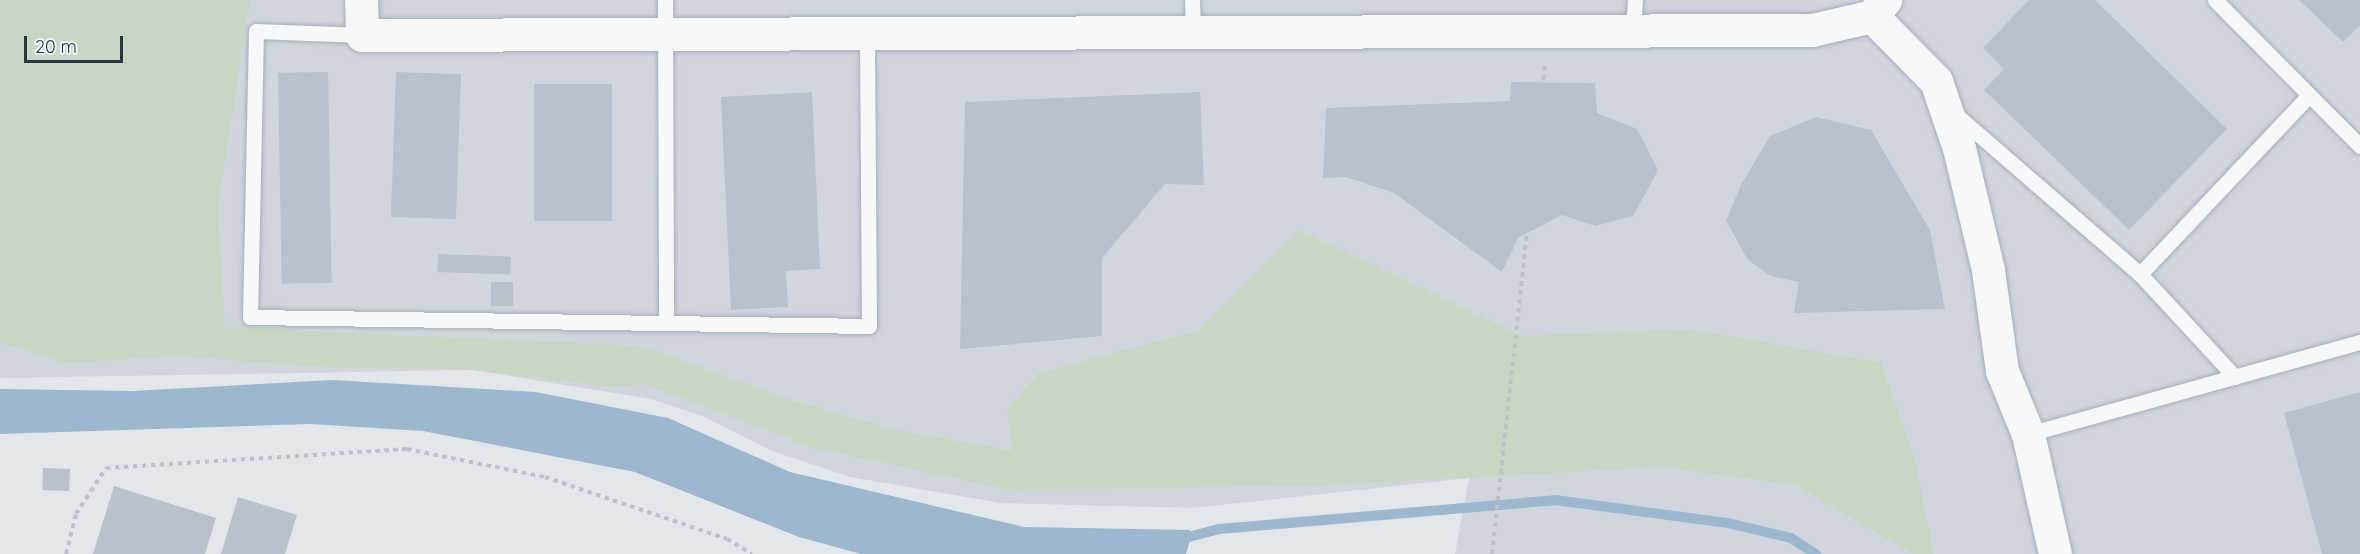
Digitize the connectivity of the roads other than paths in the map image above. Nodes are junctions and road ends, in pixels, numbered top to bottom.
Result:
1 (361, 0) edge
2 (665, 0) edge
3 (2215, 0) edge
4 (1878, 8) edge
5 (1634, 14) edge
6 (1192, 15) edge
7 (867, 32) junction
8 (666, 34) junction
9 (362, 35) junction
10 (2309, 95) junction
11 (1944, 104) junction
12 (2360, 146) edge
13 (2140, 274) junction
14 (666, 323) junction
15 (2360, 342) edge
16 (2235, 377) junction
17 (2028, 434) junction
18 (2055, 554) edge

1 - 9 street
2 - 8 lane
3 - 10 lane
4 - 5 street
4 - 11 street
5 - 6 street
6 - 7 street
7 - 8 street
7 - 14 lane
8 - 9 street
8 - 14 lane
9 - 14 lane
10 - 12 lane
10 - 13 lane
11 - 13 lane
11 - 17 street
13 - 16 lane
15 - 16 lane
16 - 17 lane
17 - 18 street

